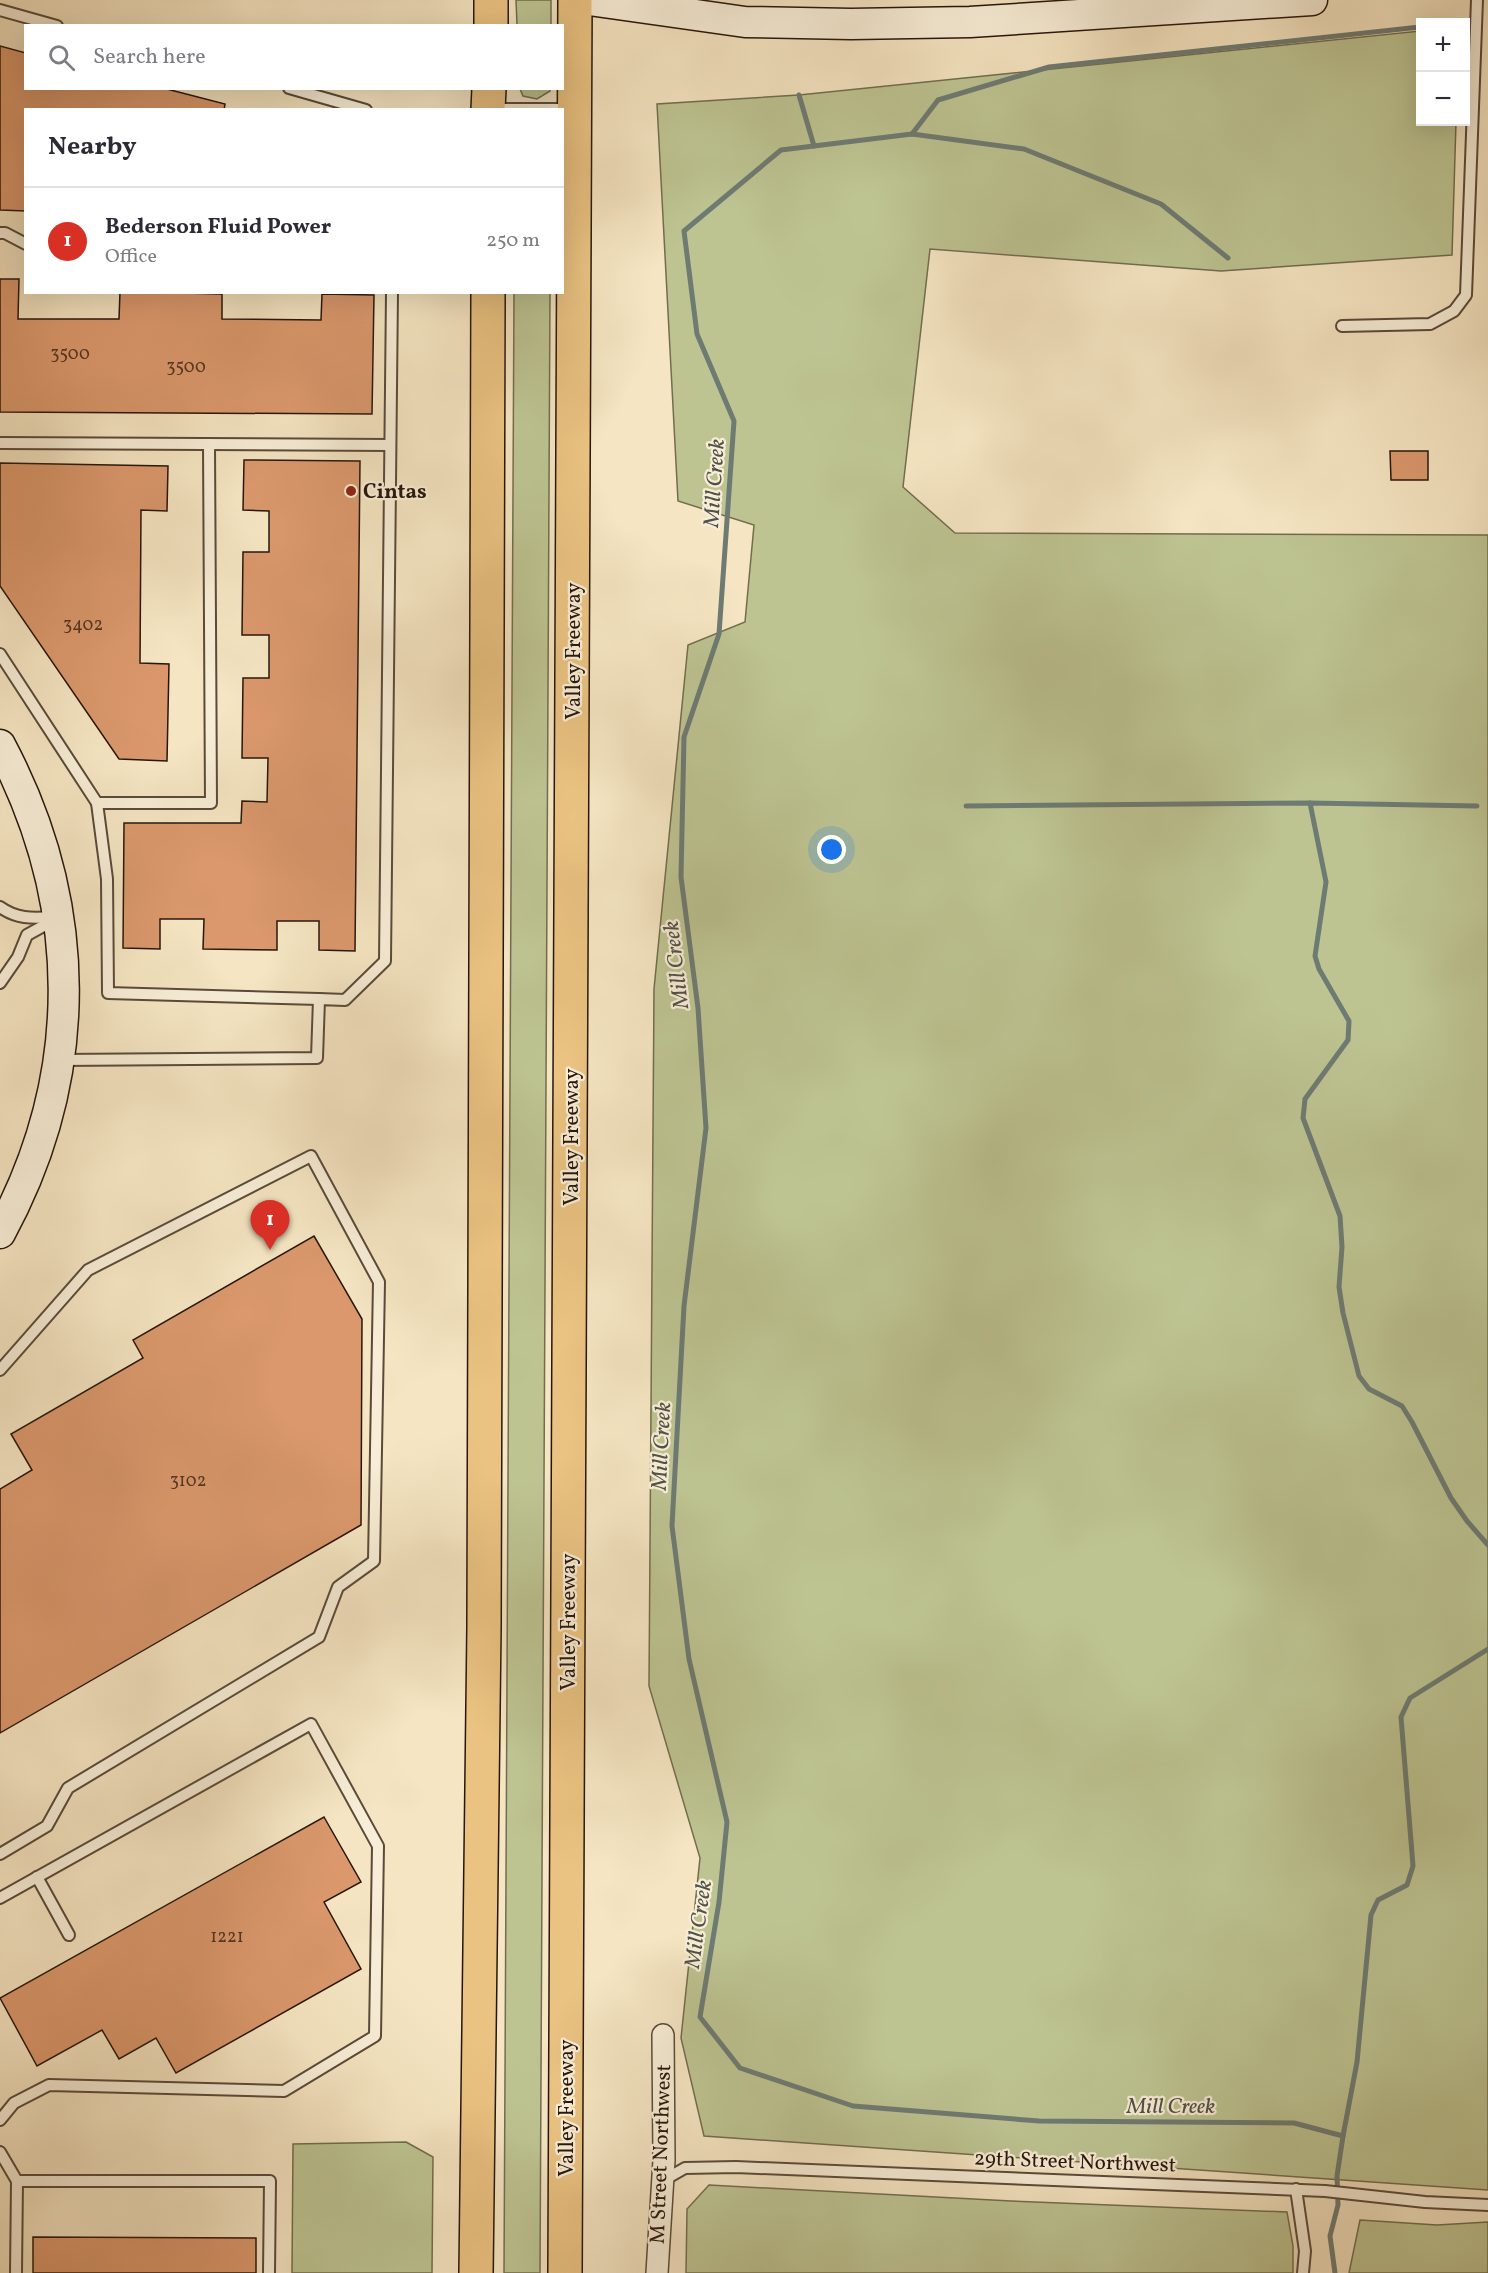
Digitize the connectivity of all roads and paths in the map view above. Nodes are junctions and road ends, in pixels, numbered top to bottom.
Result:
1 (491, 0) edge
2 (575, 0) edge
3 (589, 0) edge
4 (1312, 0) edge
5 (1477, 0) edge
6 (0, 10) edge
7 (50, 24) edge
8 (491, 24) edge
9 (296, 90) edge
10 (489, 90) edge
11 (359, 108) edge
12 (488, 108) edge
13 (564, 109) edge
14 (575, 109) junction
15 (0, 233) edge
16 (24, 243) edge
17 (392, 294) edge
18 (488, 294) edge
19 (1342, 326) dead end
20 (0, 443) edge
21 (209, 444) junction
22 (390, 445) junction
23 (0, 654) edge
24 (0, 745) edge
25 (97, 803) junction
26 (0, 907) edge
27 (59, 917) junction
28 (0, 983) edge
29 (319, 999) junction
30 (60, 1060) junction
31 (0, 1233) edge
32 (0, 1370) edge
33 (0, 1854) edge
34 (37, 1877) junction
35 (0, 1898) edge
36 (69, 1935) dead end
37 (663, 2035) dead end
38 (0, 2120) edge
39 (0, 2152) edge
40 (663, 2180) junction
41 (16, 2181) junction
42 (1296, 2189) junction
43 (1488, 2205) edge
44 (16, 2273) edge
45 (269, 2273) edge
46 (476, 2273) edge
47 (565, 2273) edge
48 (657, 2273) edge
49 (1303, 2273) edge

1 - 8 highway
2 - 14 highway, Valley Freeway
3 - 4 main road
5 - 19 lane
6 - 7 lane
9 - 11 lane
10 - 12 highway
13 - 14 lane
14 - 47 highway, Valley Freeway
15 - 16 lane
17 - 22 lane
18 - 46 highway
20 - 21 lane
21 - 22 lane
21 - 25 lane
22 - 29 lane
23 - 25 lane
24 - 27 main road
25 - 29 lane
26 - 27 lane
27 - 28 lane
27 - 30 main road
29 - 30 lane
30 - 31 main road
32 - 33 lane
34 - 35 lane
34 - 36 lane
34 - 38 lane
37 - 40 street, M Street Northwest
39 - 41 lane
40 - 42 lane, 29th Street Northwest
40 - 48 street, M Street Northwest
41 - 44 lane
41 - 45 lane
42 - 43 lane, 29th Street Northwest
42 - 49 lane

